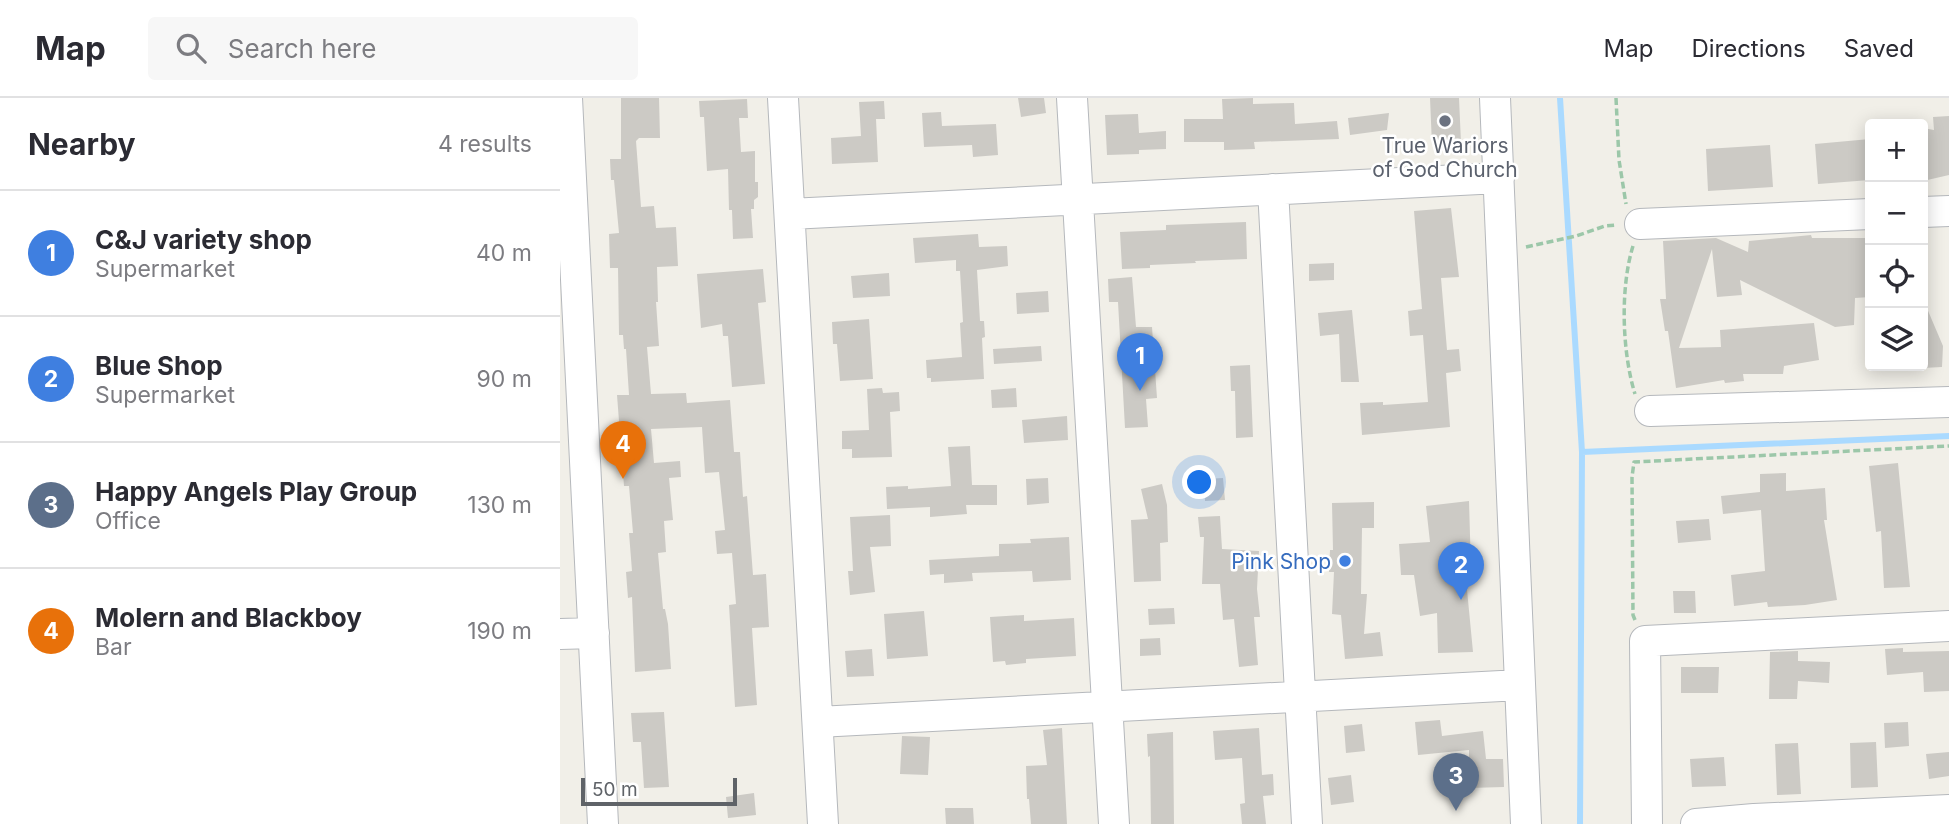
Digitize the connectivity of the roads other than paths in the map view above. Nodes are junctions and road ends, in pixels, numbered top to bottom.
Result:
1 (567, 98) edge
2 (783, 98) edge
3 (1072, 98) edge
4 (1495, 98) edge
5 (1499, 178) junction
6 (1273, 190) junction
7 (566, 197) edge
8 (1078, 199) junction
9 (1949, 211) edge
10 (1928, 212) edge
11 (790, 214) junction
12 (1865, 214) edge
13 (1640, 224) road end
14 (571, 401) edge
15 (1949, 402) edge
16 (1650, 411) road end
17 (1949, 626) edge
18 (594, 633) junction
19 (560, 634) edge
20 (1520, 685) junction
21 (1301, 697) junction
22 (1108, 707) junction
23 (818, 722) junction
24 (1949, 810) edge
25 (603, 824) edge
26 (823, 824) edge
27 (1114, 824) edge
28 (1307, 824) edge
29 (1526, 824) edge
30 (1647, 824) edge
31 (1696, 824) edge

1 - 7 street
2 - 11 street
3 - 8 street
4 - 5 street
5 - 6 street
5 - 20 street
6 - 8 street
6 - 21 street
7 - 14 street
8 - 11 street
8 - 22 street
9 - 10 street
11 - 23 street
12 - 13 street
14 - 18 street
15 - 16 street
17 - 30 street
18 - 19 street
18 - 25 street
20 - 21 street
20 - 29 street
21 - 22 street
21 - 28 street
22 - 23 street
22 - 27 street
23 - 26 street
24 - 31 street

